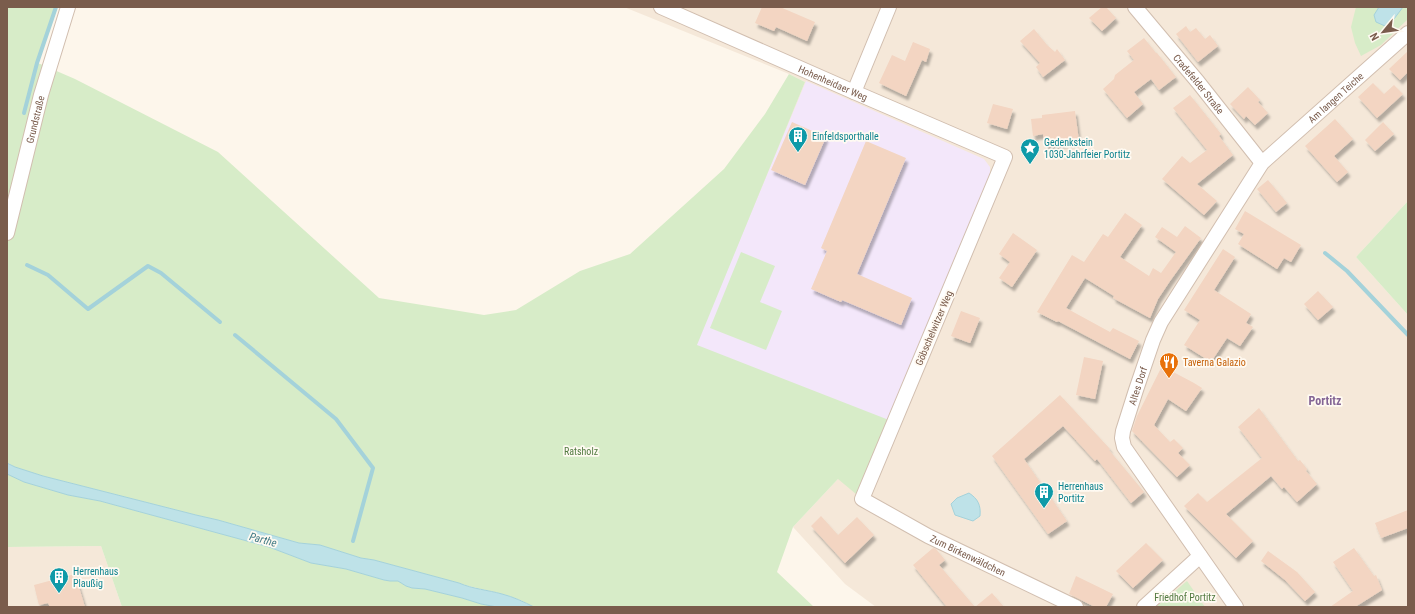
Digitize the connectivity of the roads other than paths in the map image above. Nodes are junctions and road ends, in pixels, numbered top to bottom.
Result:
1 (68, 7) edge
2 (661, 7) edge
3 (890, 7) edge
4 (1135, 7) edge
5 (1408, 33) edge
6 (854, 92) junction
7 (1005, 157) joint
8 (1262, 163) junction
9 (7, 233) edge
10 (862, 499) joint
11 (1200, 556) junction
12 (1237, 606) edge
13 (1076, 607) edge
14 (1144, 607) edge

1 - 9 street, Grundstraße
2 - 6 street, Hohenheidaer Weg
3 - 6 street
4 - 8 street, Cradefelder Straße
5 - 8 street, Am langen Teiche
6 - 7 street, Hohenheidaer Weg
7 - 10 street, Göbschelwitzer Weg
8 - 11 street, Altes Dorf
10 - 13 street, Zum Birkenwäldchen
11 - 12 street, Altes Dorf
11 - 14 street

